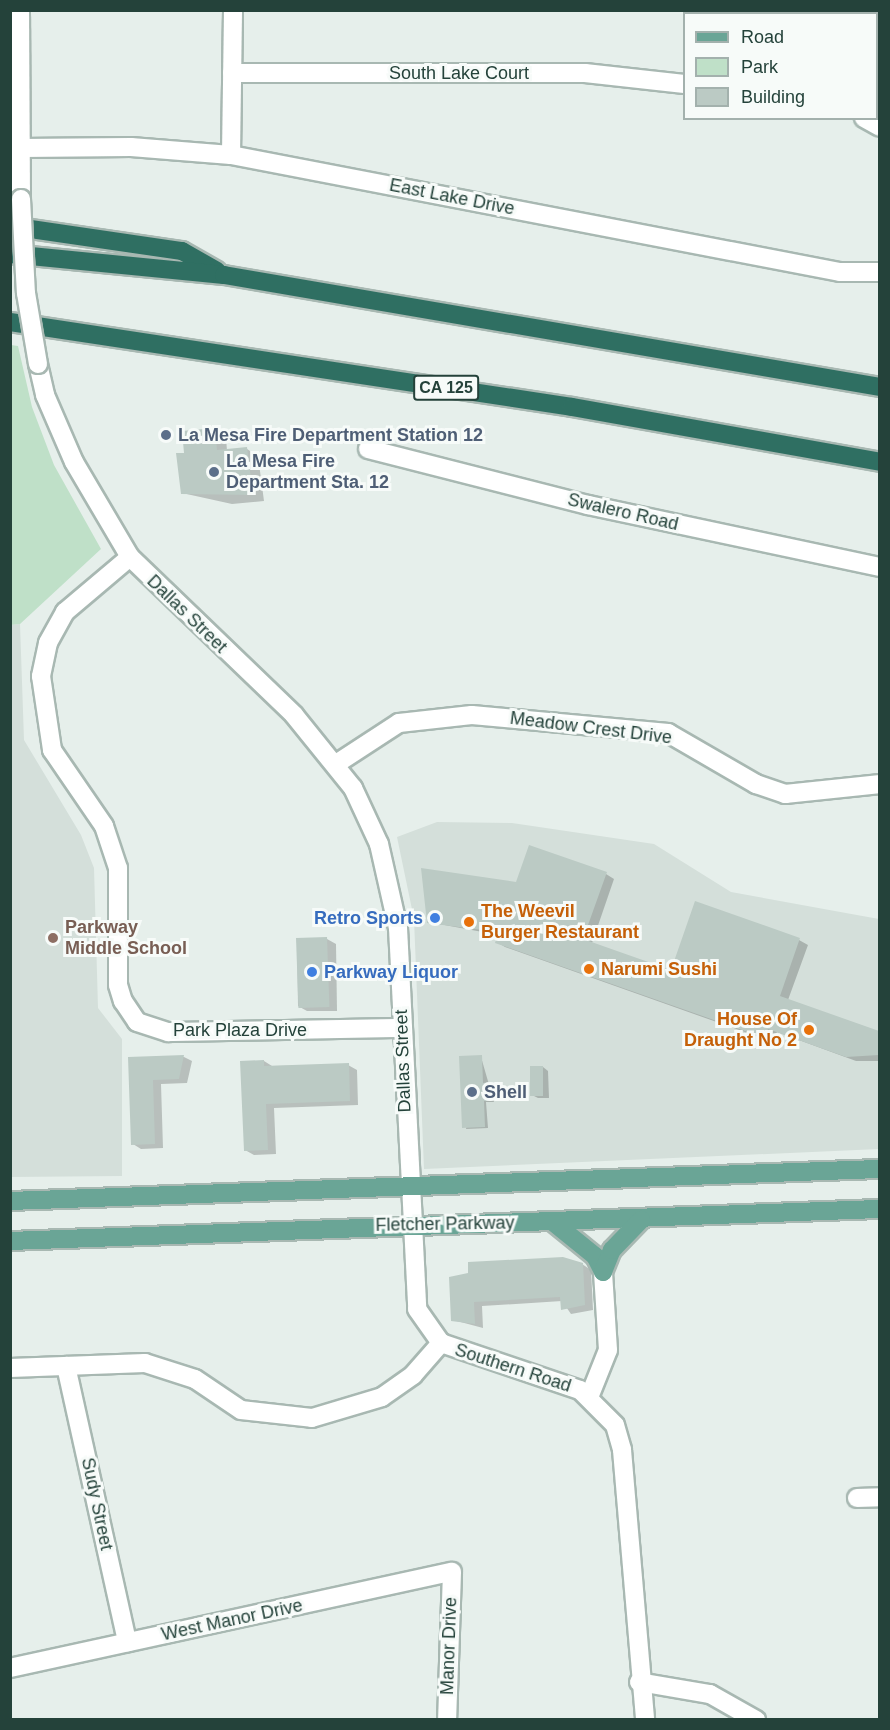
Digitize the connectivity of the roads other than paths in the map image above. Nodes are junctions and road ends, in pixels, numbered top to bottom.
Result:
1 (233, 10) edge
2 (17, 20) edge
3 (232, 73) junction
4 (683, 84) edge
5 (21, 148) junction
6 (231, 155) junction
7 (10, 226) edge
8 (10, 254) edge
9 (879, 272) edge
10 (224, 275) junction
11 (10, 322) edge
12 (879, 387) edge
13 (368, 449) dead end
14 (879, 462) edge
15 (130, 556) junction
16 (879, 567) edge
17 (336, 764) junction
18 (879, 784) edge
19 (401, 1028) junction
20 (879, 1169) edge
21 (408, 1190) junction
22 (10, 1201) edge
23 (879, 1209) edge
24 (641, 1220) junction
25 (553, 1222) junction
26 (409, 1226) junction
27 (10, 1241) edge
28 (603, 1272) junction
29 (441, 1343) junction
30 (66, 1366) junction
31 (10, 1368) edge
32 (590, 1395) junction
33 (879, 1497) edge
34 (857, 1498) dead end
35 (452, 1572) joint
36 (127, 1642) junction
37 (10, 1668) edge
38 (639, 1682) junction
39 (447, 1719) edge
40 (645, 1719) edge
41 (756, 1719) edge

1 - 3 street
2 - 5 street, Dallas Street
3 - 4 street, South Lake Court
3 - 6 street
5 - 6 street, East Lake Drive
5 - 15 street, Dallas Street, bridge
6 - 9 street, East Lake Drive
7 - 10 highway
8 - 10 highway
10 - 12 highway
11 - 14 highway, CA 125
13 - 16 street, Swalero Road
15 - 17 street, Dallas Street
15 - 19 street, Park Plaza Drive
17 - 18 street, Meadow Crest Drive
17 - 19 street, Dallas Street
19 - 21 street, Dallas Street
20 - 21 main road, Fletcher Parkway
21 - 22 main road, Fletcher Parkway
21 - 26 street, Southern Road
23 - 24 main road, Fletcher Parkway
24 - 25 main road, Fletcher Parkway
24 - 28 main road
25 - 26 main road, Fletcher Parkway
25 - 28 main road
26 - 27 main road, Fletcher Parkway
26 - 29 street, Southern Road
28 - 32 street
29 - 30 street
29 - 32 street, Southern Road
30 - 31 street
30 - 36 street, Sudy Street
32 - 38 street, Southern Road
33 - 34 street
35 - 36 street, West Manor Drive
35 - 39 street, Manor Drive
36 - 37 street, West Manor Drive
38 - 40 street, Southern Road
38 - 41 street

